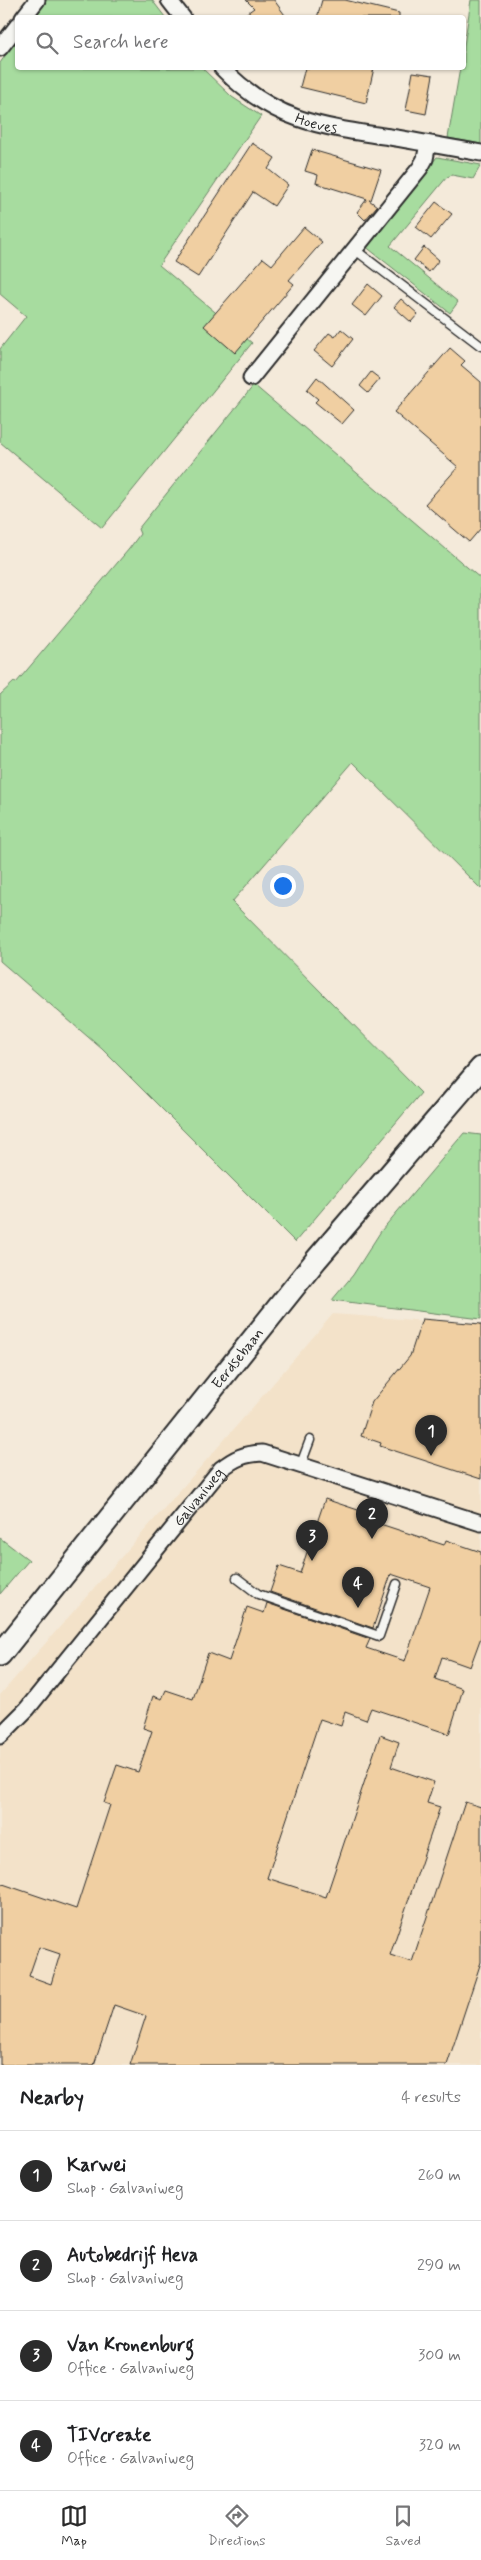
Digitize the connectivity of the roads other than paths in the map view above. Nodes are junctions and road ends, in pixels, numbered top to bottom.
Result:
1 (37, 0) edge
2 (169, 0) edge
3 (25, 15) edge
4 (180, 15) edge
5 (15, 29) edge
6 (0, 48) edge
7 (224, 70) edge
8 (428, 144) junction
9 (481, 153) edge
10 (354, 249) junction
11 (481, 346) edge
12 (251, 378) dead end
13 (481, 1068) edge
14 (310, 1440) dead end
15 (301, 1464) junction
16 (481, 1523) edge
17 (237, 1578) dead end
18 (397, 1584) dead end
19 (0, 1655) edge
20 (0, 1736) edge

1 - 3 street
2 - 4 street
5 - 6 street
7 - 8 street, Hoeves
8 - 9 street, Hoeves
8 - 10 street
10 - 11 lane
10 - 12 street
13 - 19 main road, Eerdsebaan
14 - 15 lane
15 - 16 street, Galvaniweg
15 - 20 street, Galvaniweg
17 - 18 lane

